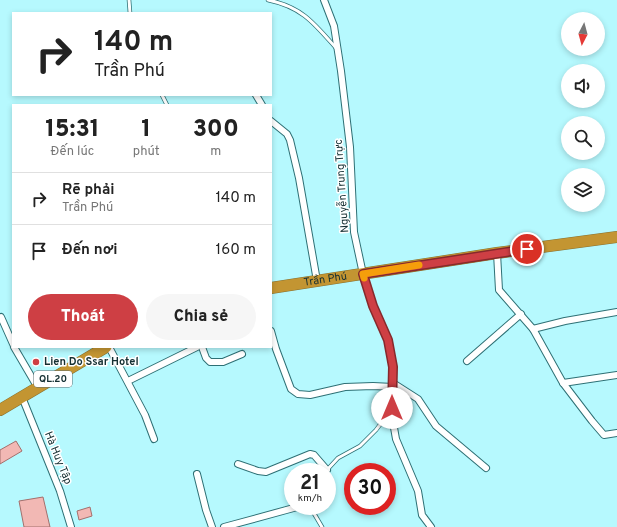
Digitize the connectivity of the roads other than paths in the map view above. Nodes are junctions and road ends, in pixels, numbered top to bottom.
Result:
1 (129, 0) edge
2 (268, 0) edge
3 (324, 0) edge
4 (130, 12) edge
5 (338, 51) junction
6 (272, 122) edge
7 (617, 237) edge
8 (497, 253) junction
9 (363, 274) junction
10 (317, 281) junction
11 (272, 288) edge
12 (617, 312) edge
13 (521, 314) junction
14 (1, 317) dead end
15 (533, 329) junction
16 (272, 334) edge
17 (12, 342) edge
18 (15, 348) edge
19 (110, 348) edge
20 (195, 348) edge
21 (202, 348) edge
22 (99, 349) edge
23 (242, 354) dead end
24 (467, 361) dead end
25 (617, 375) edge
26 (128, 381) junction
27 (563, 383) junction
28 (393, 385) junction
29 (38, 388) junction
30 (22, 397) junction
31 (392, 408) junction
32 (0, 410) edge
33 (617, 433) edge
34 (154, 439) dead end
35 (288, 463) edge
36 (320, 463) edge
37 (333, 463) edge
38 (238, 464) dead end
39 (284, 465) edge
40 (486, 468) dead end
41 (197, 474) dead end
42 (284, 511) edge
43 (315, 515) edge
44 (71, 527) edge
45 (212, 527) edge
46 (224, 527) edge
47 (322, 527) edge
48 (431, 527) edge

1 - 4 lane
2 - 5 lane
3 - 5 street, Nguyễn Trung Trực
5 - 9 street, Nguyễn Trung Trực
6 - 10 street
7 - 8 highway, Trần Phú
8 - 9 highway, Trần Phú
8 - 13 street
9 - 10 highway, Trần Phú
9 - 28 street, Nguyễn Trung Trực
10 - 11 highway, Trần Phú
12 - 15 street
13 - 15 street
13 - 24 street
14 - 17 street
15 - 27 street
16 - 28 street
18 - 29 street
19 - 26 street
20 - 26 street
21 - 23 street
22 - 29 highway, QL.20
25 - 27 street
26 - 34 street
27 - 33 street
28 - 31 street, Nguyễn Trung Trực
28 - 40 street
29 - 30 highway, QL.20
30 - 32 highway, QL.20
30 - 44 street, Hà Huy Tập
31 - 37 lane
31 - 48 street, Nguyễn Trung Trực
35 - 36 street
38 - 39 street
41 - 45 street
42 - 46 street
43 - 47 lane

